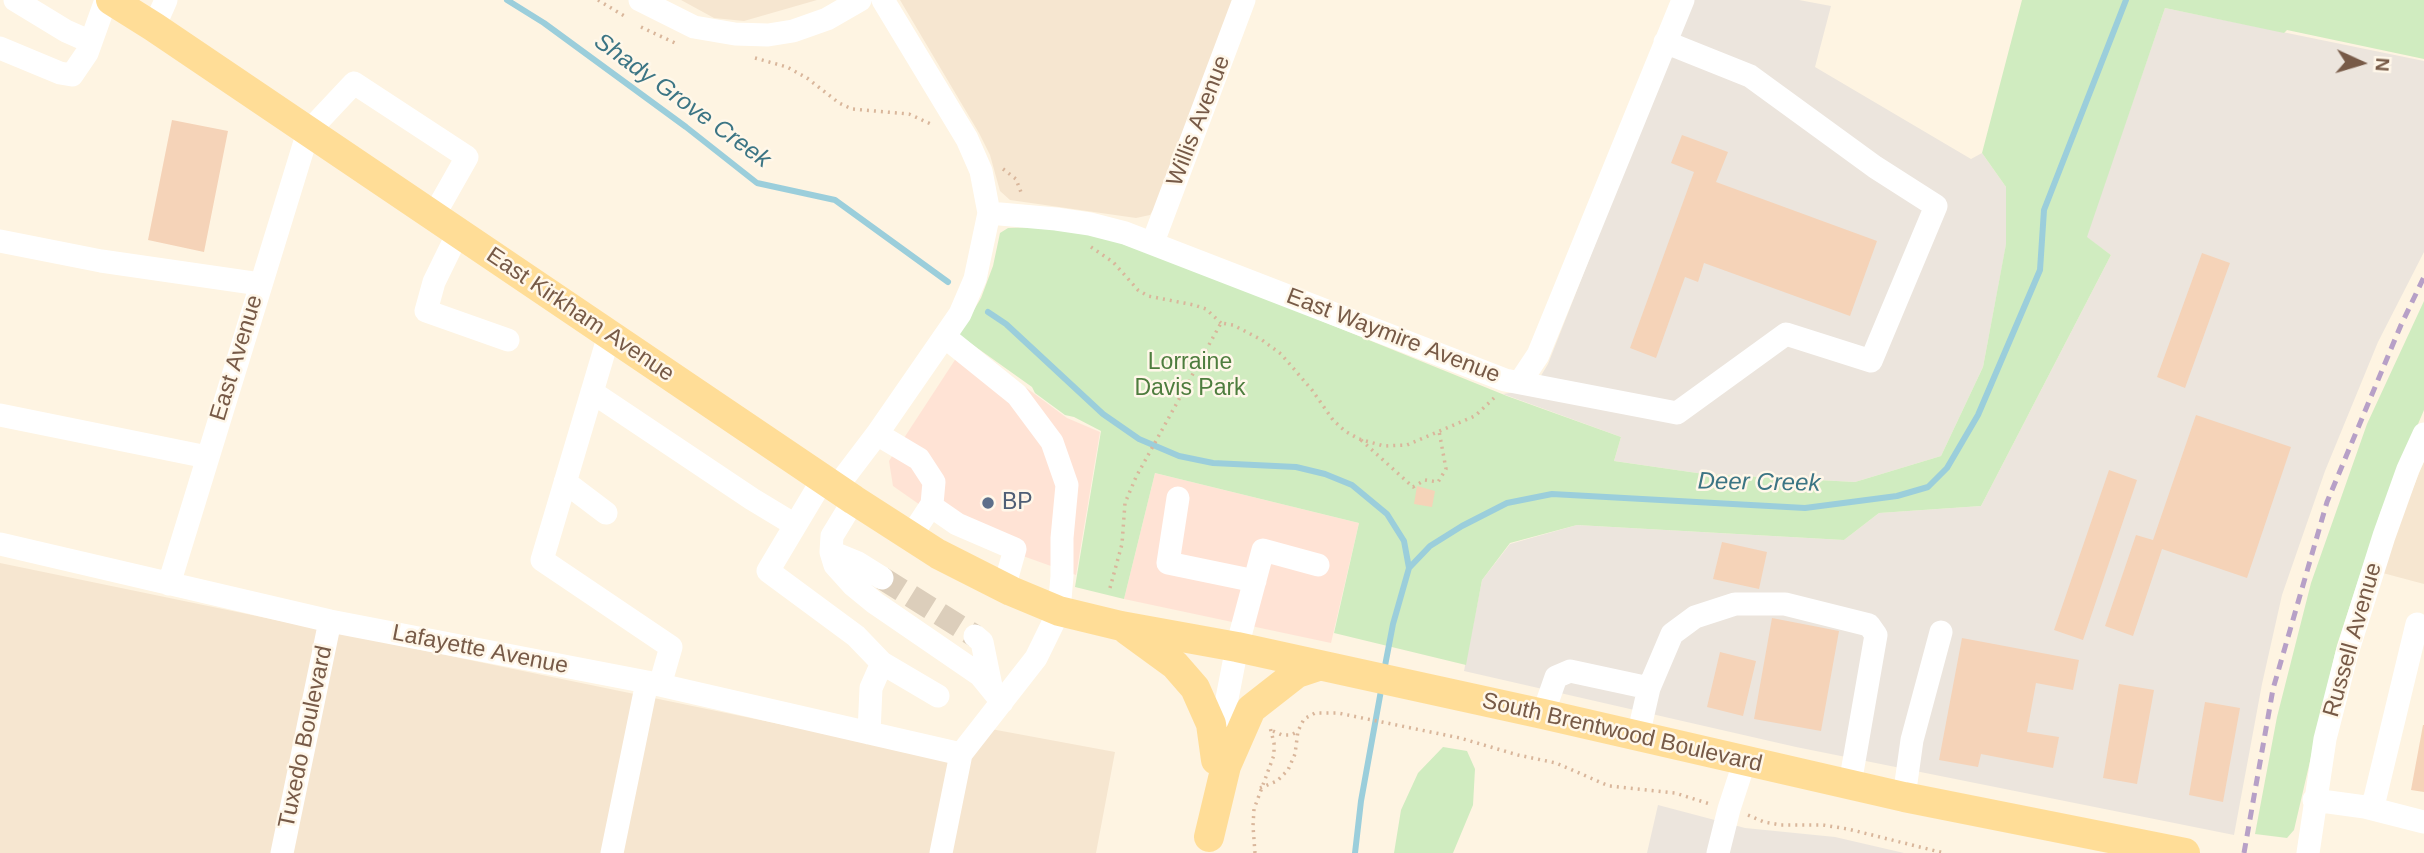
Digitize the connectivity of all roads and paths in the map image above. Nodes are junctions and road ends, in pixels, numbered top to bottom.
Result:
1 (15, 0) edge
2 (106, 0) edge
3 (111, 0) edge
4 (598, 0) edge
5 (860, 0) edge
6 (883, 0) edge
7 (1244, 0) edge
8 (1683, 0) edge
9 (635, 10) edge
10 (160, 13) edge
11 (641, 26) dead end
12 (91, 42) junction
13 (1665, 42) junction
14 (678, 44) dead end
15 (0, 48) edge
16 (755, 58) dead end
17 (935, 127) dead end
18 (307, 132) junction
19 (995, 167) dead end
20 (1023, 200) dead end
21 (989, 214) junction
22 (445, 225) junction
23 (0, 241) edge
24 (1153, 242) junction
25 (1083, 244) dead end
26 (260, 284) junction
27 (1221, 323) junction
28 (609, 335) junction
29 (945, 337) junction
30 (508, 340) dead end
31 (1512, 381) junction
32 (592, 392) junction
33 (0, 415) edge
34 (1439, 430) junction
35 (877, 434) junction
36 (2424, 434) edge
37 (1359, 439) junction
38 (207, 457) junction
39 (2416, 471) edge
40 (565, 482) junction
41 (838, 489) junction
42 (1178, 498) dead end
43 (931, 506) junction
44 (606, 513) dead end
45 (795, 525) junction
46 (911, 536) junction
47 (1, 549) edge
48 (831, 552) junction
49 (1318, 565) dead end
50 (882, 578) tunnel mouth
51 (1255, 581) junction
52 (169, 584) junction
53 (1004, 588) junction
54 (1110, 588) dead end
55 (1059, 611) junction
56 (330, 621) junction
57 (2417, 624) dead end
58 (1121, 626) junction
59 (1941, 632) dead end
60 (975, 636) tunnel mouth
61 (1237, 647) junction
62 (882, 663) junction
63 (1318, 666) junction
64 (653, 684) junction
65 (1649, 688) junction
66 (996, 694) junction
67 (937, 696) dead end
68 (1543, 714) junction
69 (1268, 724) dead end
70 (1273, 731) junction
71 (1298, 731) junction
72 (869, 733) junction
73 (1638, 736) junction
74 (961, 754) junction
75 (1216, 760) junction
76 (1745, 760) junction
77 (1850, 784) junction
78 (1260, 788) junction
79 (1904, 797) junction
80 (2314, 800) junction
81 (2365, 807) junction
82 (1729, 809) junction
83 (2424, 822) edge
84 (1210, 845) edge
85 (282, 853) edge
86 (612, 853) edge
87 (941, 853) edge
88 (1255, 853) edge
89 (1718, 853) edge
90 (1944, 853) edge
91 (2185, 853) edge
92 (2308, 853) edge

1 - 12 street
2 - 12 street
3 - 10 main road, East Kirkham Avenue
4 - 9 path
5 - 9 street
6 - 21 street
7 - 24 street, Willis Avenue
8 - 13 street, East Waymire Avenue
10 - 18 main road, East Kirkham Avenue
11 - 14 path
12 - 15 street
13 - 31 street, East Waymire Avenue
13 - 31 street
16 - 17 path
18 - 22 main road, East Kirkham Avenue
18 - 22 street
18 - 26 street, East Avenue
19 - 20 path
21 - 24 street, East Waymire Avenue
21 - 29 street
22 - 28 main road, East Kirkham Avenue
22 - 30 street
23 - 26 street
24 - 31 street, East Waymire Avenue
25 - 27 path
26 - 38 street, East Avenue
27 - 37 path
27 - 54 path
28 - 32 street
28 - 41 main road, East Kirkham Avenue
29 - 35 street
29 - 55 street
31 - 34 path
32 - 40 street
32 - 45 street
33 - 38 street
34 - 37 path
34 - 37 path
35 - 41 street
35 - 43 street
36 - 39 street, Russell Avenue
38 - 52 street, East Avenue
39 - 80 street, Russell Avenue
40 - 44 street
40 - 64 street
41 - 45 street
41 - 46 main road, East Kirkham Avenue
41 - 48 street
42 - 51 street
43 - 46 street
43 - 53 street
45 - 62 street
46 - 53 main road, East Kirkham Avenue
47 - 52 street, Lafayette Avenue
48 - 50 street
48 - 66 street
49 - 51 street
51 - 61 street
52 - 56 street, Lafayette Avenue
53 - 55 main road, East Kirkham Avenue
55 - 58 main road, South Brentwood Boulevard
55 - 66 street
56 - 64 street, Lafayette Avenue
56 - 85 street, Tuxedo Boulevard
57 - 81 street
58 - 61 main road, South Brentwood Boulevard
58 - 75 main road
59 - 79 street
60 - 66 street
61 - 63 main road, South Brentwood Boulevard
61 - 75 street
62 - 67 street
62 - 72 street
63 - 68 main road, South Brentwood Boulevard
63 - 84 main road
64 - 72 street, Lafayette Avenue
64 - 86 street
65 - 68 street
65 - 73 street
65 - 77 street
66 - 74 street
68 - 73 main road, South Brentwood Boulevard
69 - 70 path
70 - 71 path
70 - 78 path
71 - 78 path
71 - 82 path
72 - 74 street, Lafayette Avenue
73 - 76 main road, South Brentwood Boulevard
74 - 87 street
75 - 84 street
76 - 77 main road, South Brentwood Boulevard
76 - 82 street
77 - 79 main road, South Brentwood Boulevard
78 - 88 path
79 - 91 main road, South Brentwood Boulevard
80 - 81 street
80 - 92 street, Russell Avenue
81 - 83 street
82 - 89 street
82 - 90 path

